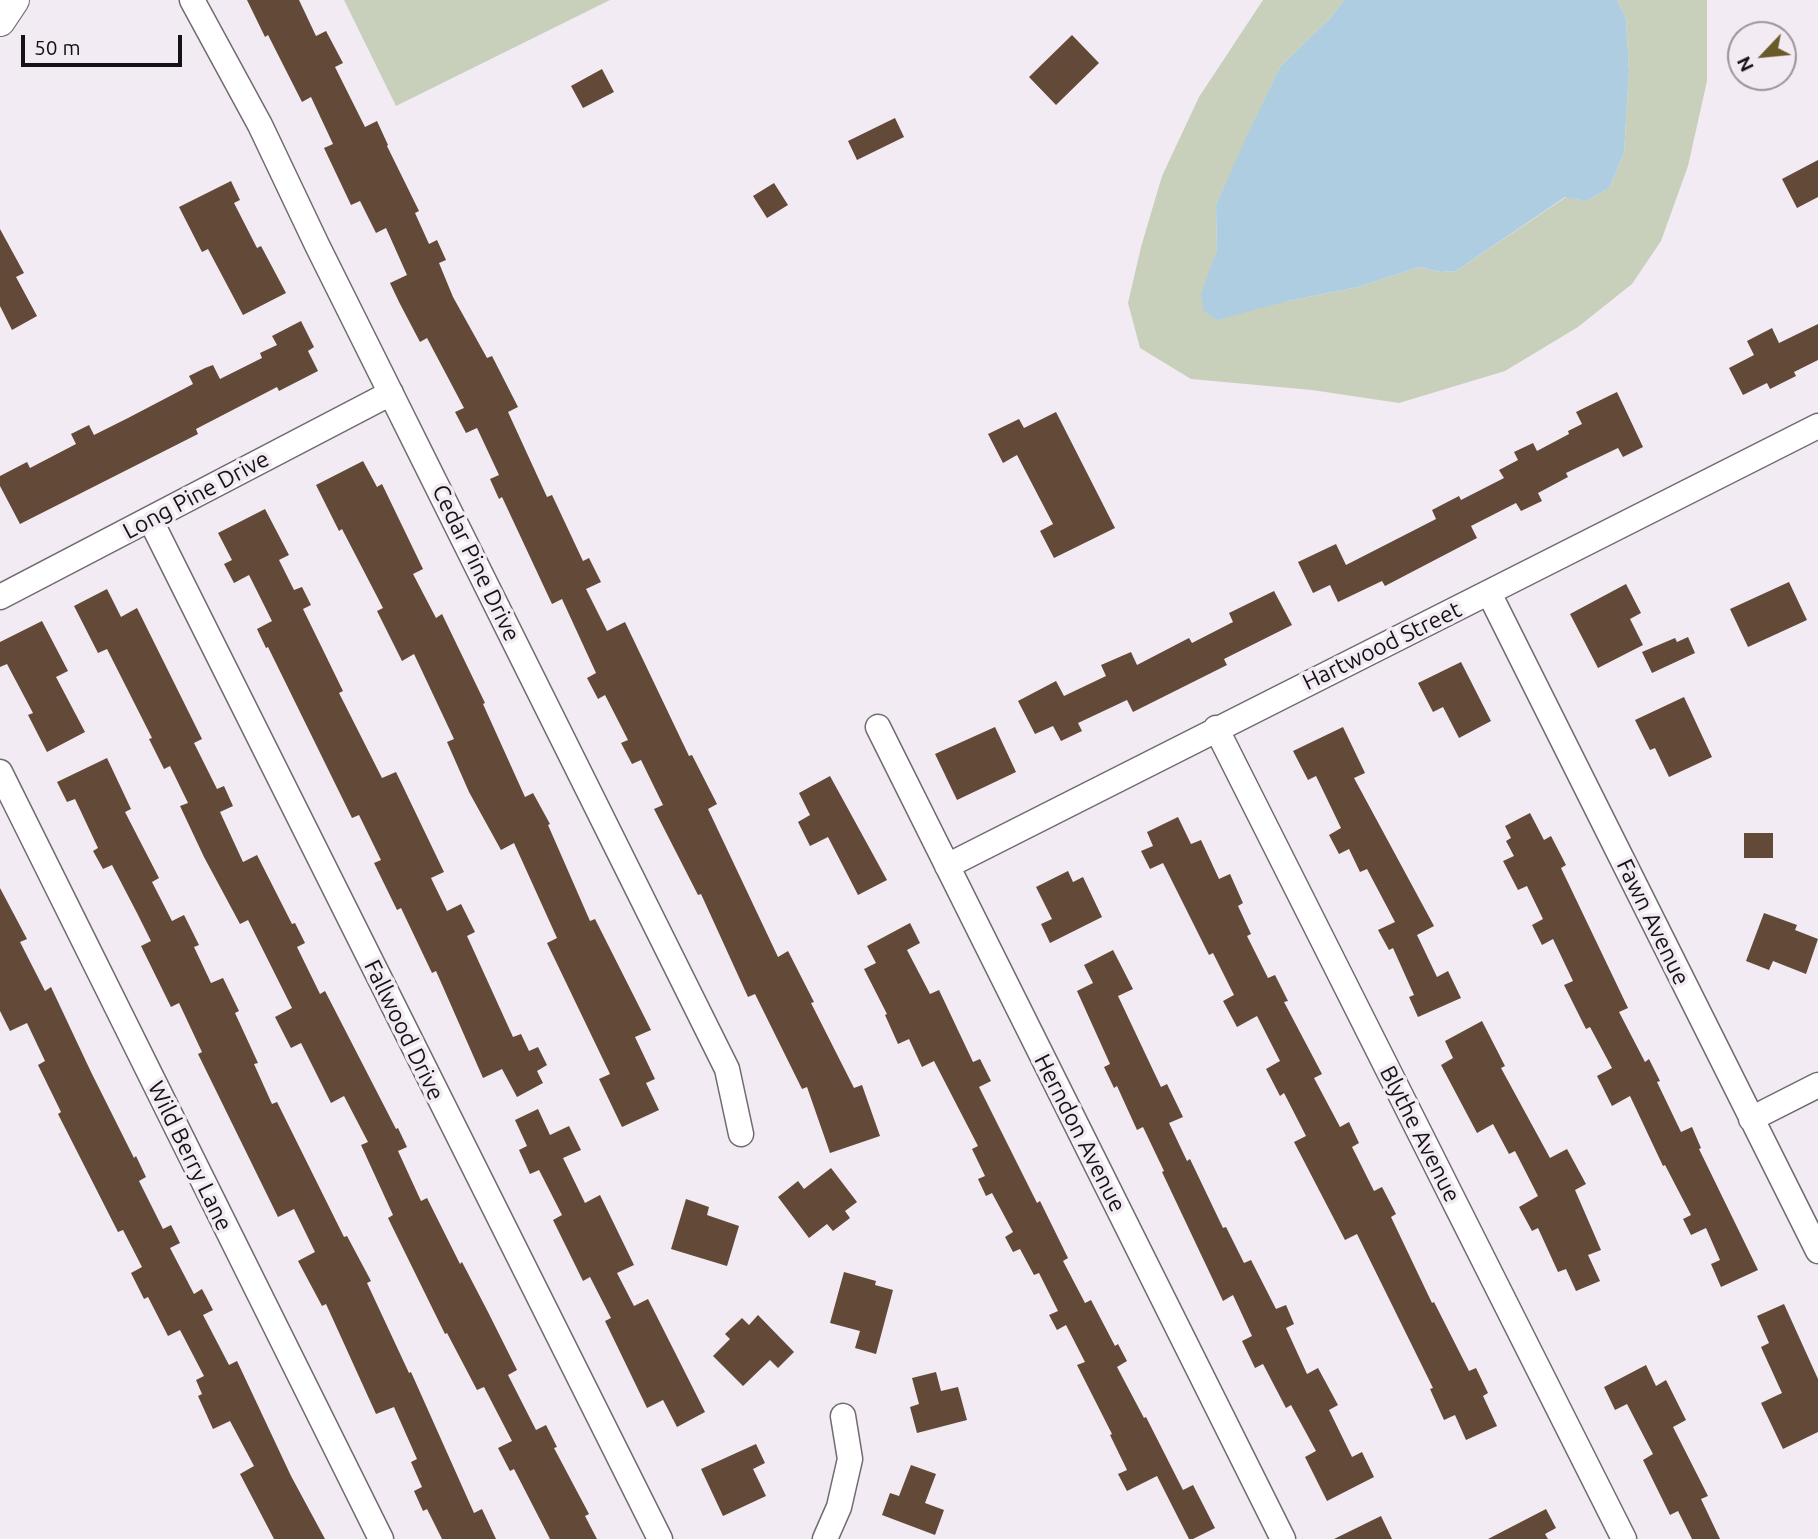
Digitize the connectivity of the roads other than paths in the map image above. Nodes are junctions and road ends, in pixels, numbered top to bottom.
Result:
1 (14, 0) edge
2 (192, 0) edge
3 (0, 21) edge
4 (391, 393) junction
5 (1818, 426) edge
6 (150, 519) junction
7 (1489, 593) junction
8 (0, 597) edge
9 (877, 727) dead end
10 (1216, 728) junction
11 (0, 772) edge
12 (947, 866) junction
13 (1818, 1085) edge
14 (1751, 1119) junction
15 (741, 1133) dead end
16 (1818, 1251) edge
17 (843, 1416) dead end
18 (381, 1539) edge
19 (660, 1539) edge
20 (825, 1539) edge
21 (1283, 1539) edge
22 (1624, 1539) edge

1 - 3 street
2 - 4 street, Cedar Pine Drive
4 - 6 street, Long Pine Drive
4 - 15 street, Cedar Pine Drive
5 - 7 street, Hartwood Street
6 - 8 street, Long Pine Drive
6 - 19 street, Fallwood Drive
7 - 10 street, Hartwood Street
7 - 14 street, Fawn Avenue
9 - 12 street, Herndon Avenue
10 - 12 street, Hartwood Street
10 - 22 street, Blythe Avenue
11 - 18 street, Wild Berry Lane
12 - 21 street, Herndon Avenue
13 - 14 street
14 - 16 street, Fawn Avenue
17 - 20 street

